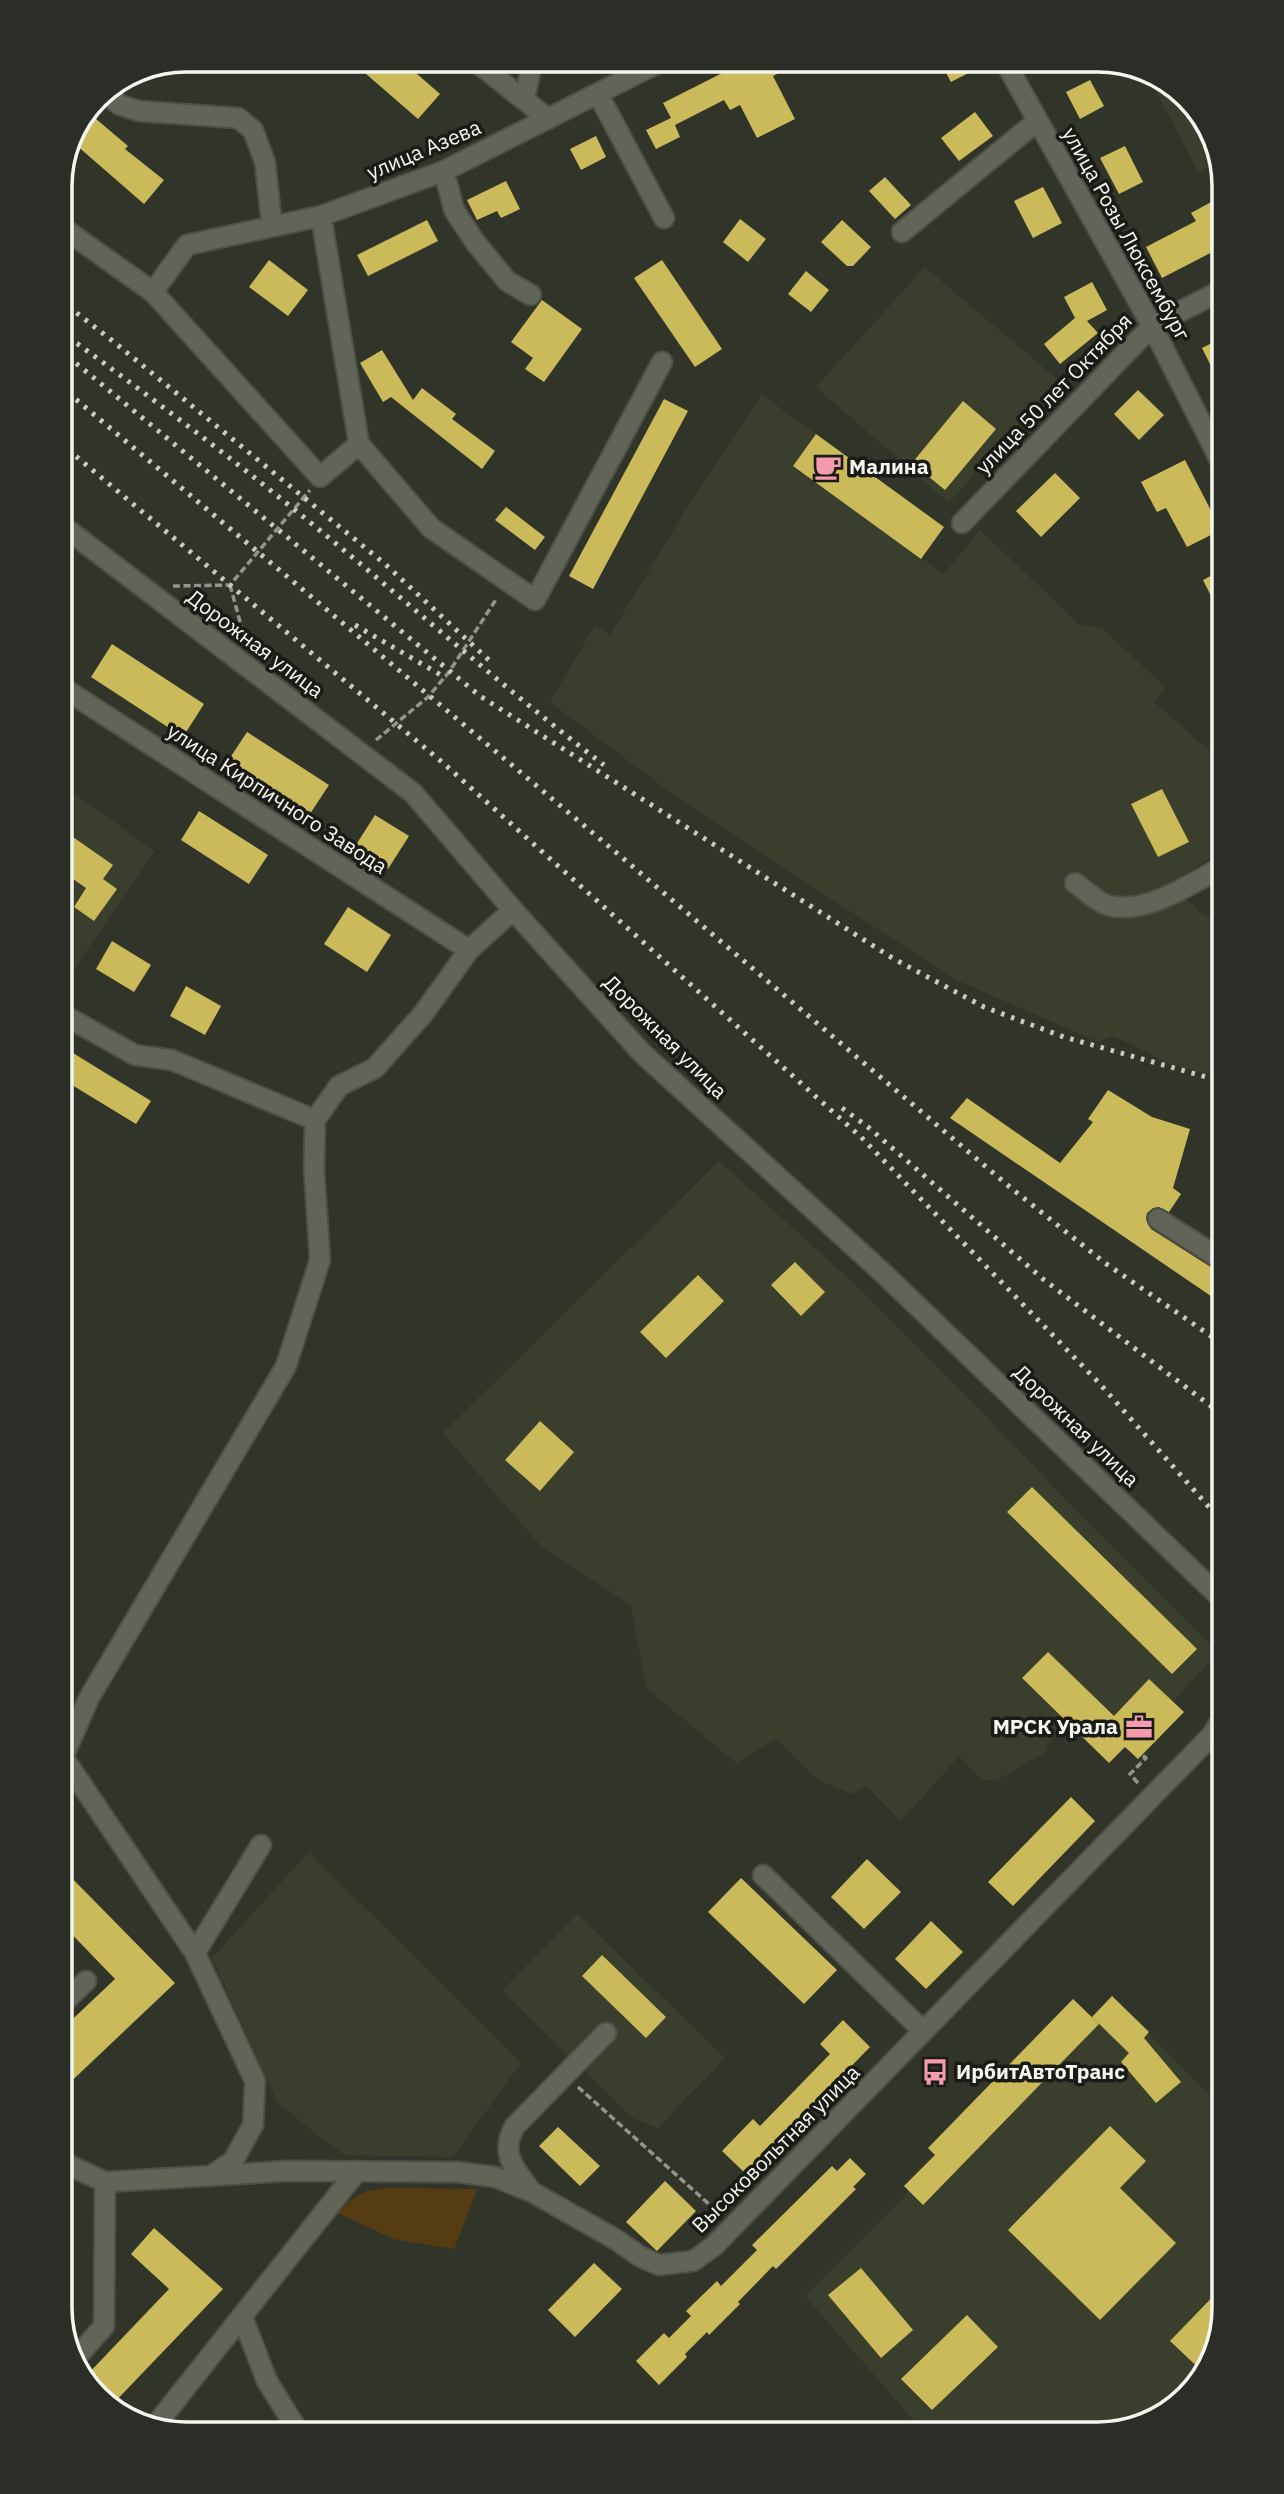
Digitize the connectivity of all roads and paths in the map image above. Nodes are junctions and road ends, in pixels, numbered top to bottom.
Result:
1 (489, 72) edge
2 (530, 72) edge
3 (641, 72) edge
4 (1010, 72) edge
5 (598, 94) junction
6 (113, 99) edge
7 (524, 100) junction
8 (548, 118) junction
9 (1037, 121) junction
10 (444, 171) junction
11 (321, 216) junction
12 (664, 218) dead end
13 (272, 226) junction
14 (902, 232) dead end
15 (72, 235) edge
16 (153, 292) junction
17 (531, 295) dead end
18 (1212, 295) edge
19 (1152, 326) junction
20 (662, 362) dead end
21 (359, 444) junction
22 (1212, 444) edge
23 (320, 477) junction
24 (962, 523) dead end
25 (72, 533) edge
26 (508, 581) junction
27 (230, 585) junction
28 (142, 587) junction
29 (253, 671) junction
30 (72, 695) edge
31 (383, 734) dead end
32 (1212, 872) edge
33 (1075, 883) dead end
34 (513, 909) junction
35 (469, 950) junction
36 (72, 1020) edge
37 (315, 1120) junction
38 (1158, 1219) dead end
39 (1212, 1253) edge
40 (1212, 1589) edge
41 (72, 1734) edge
42 (1212, 1748) edge
43 (1142, 1755) dead end
44 (72, 1773) edge
45 (1140, 1784) dead end
46 (261, 1845) dead end
47 (763, 1875) dead end
48 (195, 1953) junction
49 (86, 1981) dead end
50 (72, 1995) edge
51 (923, 2031) junction
52 (606, 2033) dead end
53 (565, 2075) junction
54 (72, 2167) edge
55 (356, 2171) junction
56 (211, 2176) junction
57 (105, 2182) junction
58 (532, 2192) junction
59 (729, 2205) dead end
60 (242, 2316) junction
61 (80, 2353) edge
62 (161, 2419) edge
63 (293, 2422) edge

1 - 7 street
2 - 7 street
3 - 5 street, улица Азева
4 - 9 street, улица Розы Люксембург
5 - 8 street, улица Азева
5 - 12 street
6 - 13 street
7 - 8 street
8 - 10 street, улица Азева
9 - 14 street
9 - 19 street, улица Розы Люксембург
10 - 11 street, улица Азева
10 - 17 street
11 - 13 street, улица Азева
11 - 21 street
13 - 16 street, улица Азева
15 - 16 street
16 - 23 street
18 - 19 street, улица 50 лет Октября
19 - 22 street, улица Розы Люксембург
19 - 24 street, улица 50 лет Октября
20 - 26 street
21 - 23 street
21 - 26 street
23 - 27 path
25 - 28 street, Дорожная улица
26 - 31 path
27 - 28 path
27 - 29 path
28 - 29 street, Дорожная улица
29 - 34 street, Дорожная улица
30 - 35 street, улица Кирпичного Завода
32 - 33 street
34 - 35 street
34 - 40 street, Дорожная улица
35 - 37 street
36 - 37 street
37 - 41 street
38 - 39 street
42 - 51 street, Высоковольтная улица
43 - 45 path
44 - 48 street
46 - 48 street
47 - 51 street
48 - 56 street
49 - 50 street
51 - 58 street, Высоковольтная улица
52 - 53 street
53 - 58 street
53 - 59 path
54 - 57 street
55 - 56 street, Высоковольтная улица
55 - 58 street, Высоковольтная улица
55 - 60 street
56 - 57 street, Высоковольтная улица
57 - 61 street
60 - 62 street
60 - 63 street

